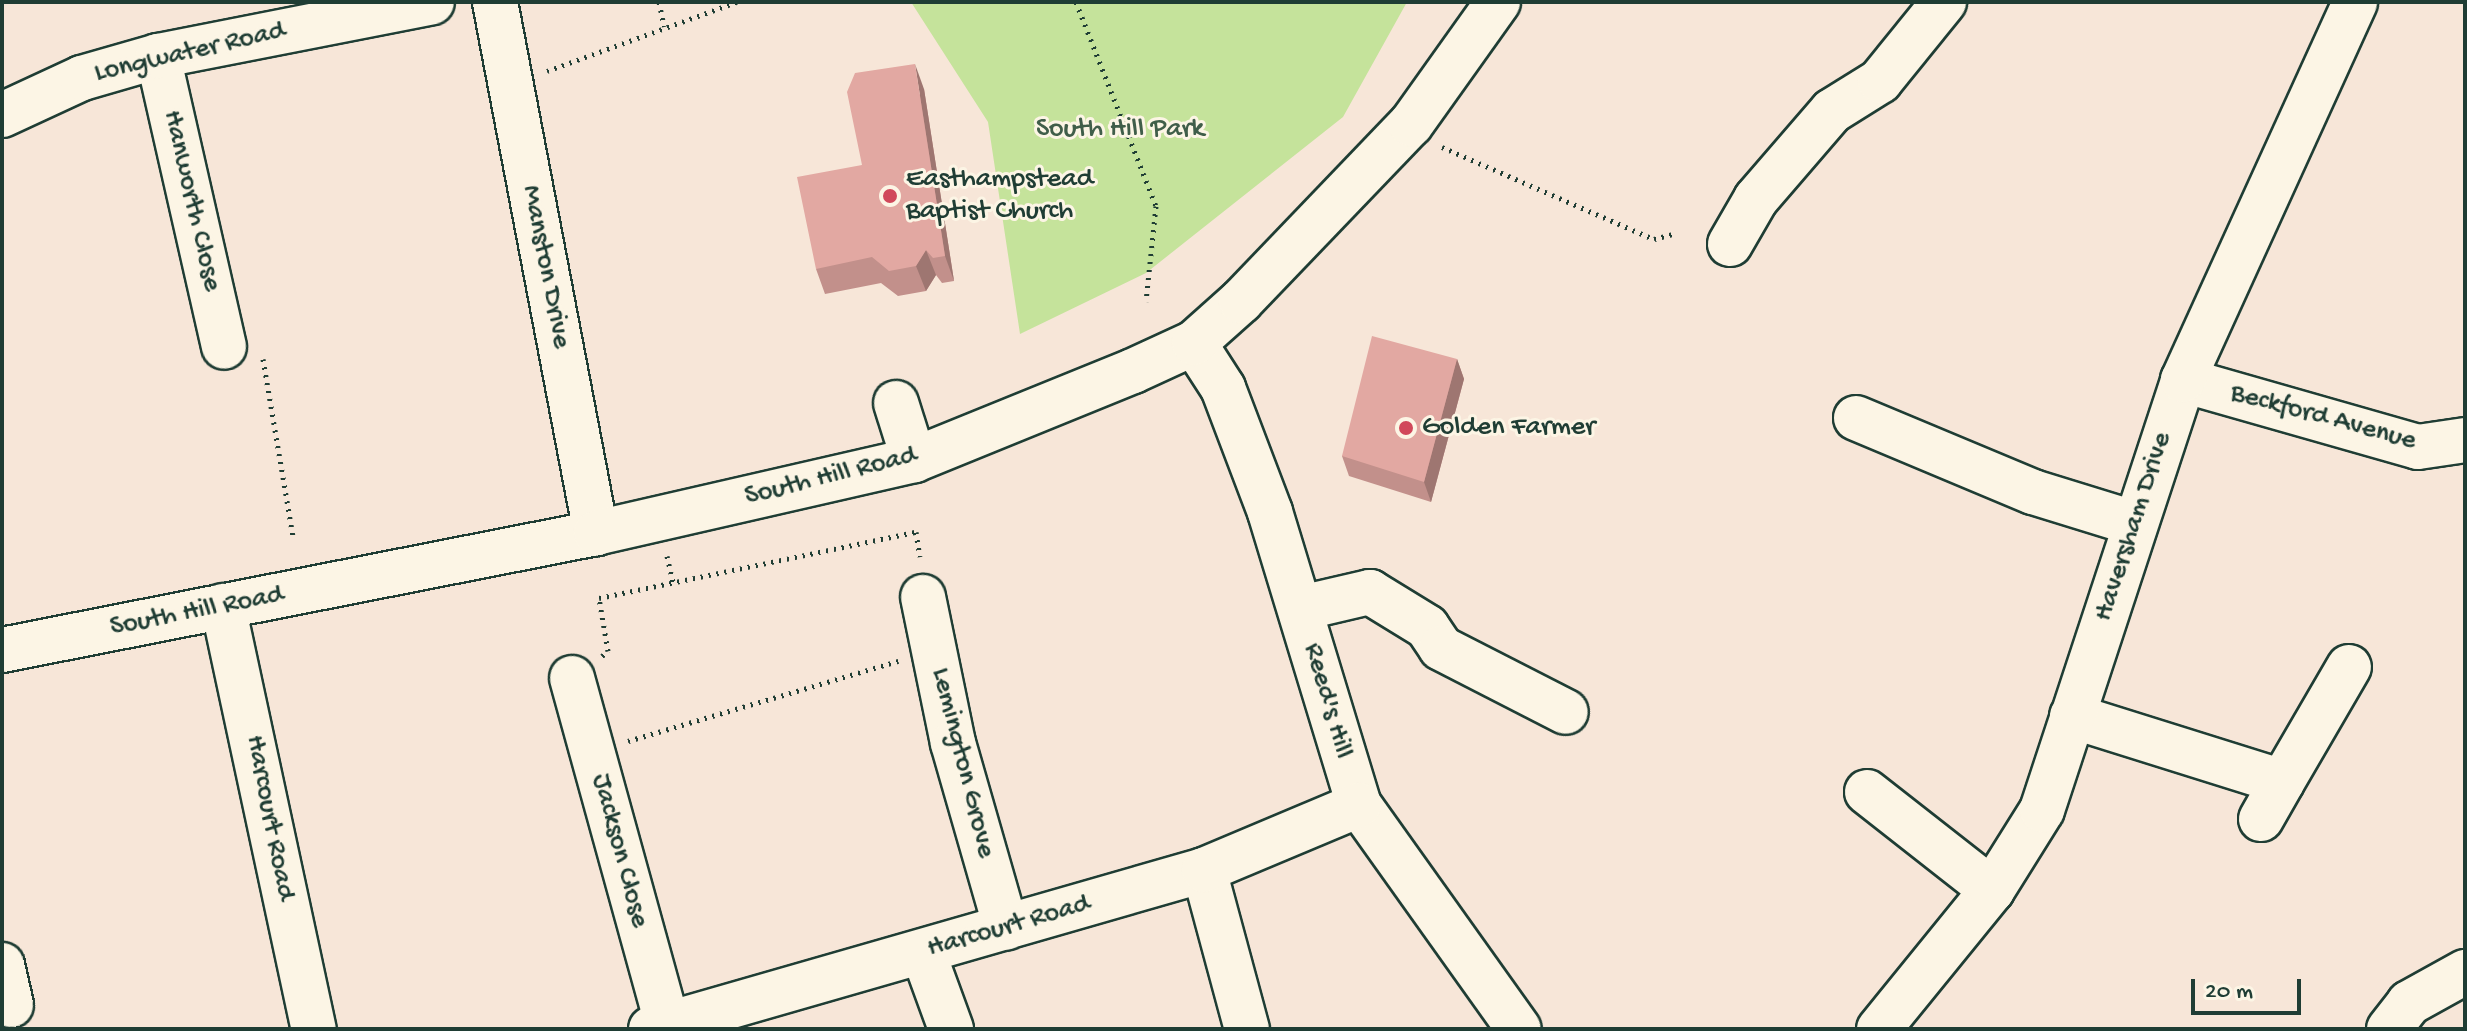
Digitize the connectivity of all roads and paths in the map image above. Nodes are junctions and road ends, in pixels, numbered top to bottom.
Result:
1 (432, 2) edge
2 (495, 2) edge
3 (659, 2) edge
4 (737, 2) edge
5 (1076, 2) edge
6 (1498, 2) edge
7 (1944, 2) edge
8 (2355, 2) edge
9 (664, 26) junction
10 (158, 56) junction
11 (542, 73) dead end
12 (2, 115) edge
13 (1439, 146) dead end
14 (1673, 234) dead end
15 (1730, 244) dead end
16 (1146, 301) dead end
17 (1194, 343) junction
18 (224, 347) joint
19 (2183, 380) junction
20 (896, 403) dead end
21 (1856, 418) dead end
22 (2465, 440) edge
23 (914, 460) junction
24 (2134, 523) junction
25 (596, 533) junction
26 (293, 537) dead end
27 (923, 597) joint
28 (223, 606) junction
29 (1301, 608) junction
30 (2, 650) edge
31 (934, 650) junction
32 (2349, 667) dead end
33 (572, 678) joint
34 (1566, 712) dead end
35 (2072, 716) junction
36 (592, 751) junction
37 (1867, 792) dead end
38 (1359, 805) junction
39 (1204, 870) junction
40 (1992, 890) junction
41 (1006, 928) junction
42 (923, 952) junction
43 (2465, 972) edge
44 (659, 1027) edge
45 (314, 1029) edge
46 (951, 1029) edge
47 (1247, 1029) edge
48 (1519, 1029) edge
49 (1879, 1029) edge
50 (2389, 1029) edge

1 - 10 street, Longwater Road
2 - 25 street, Manston Drive
3 - 9 path
4 - 9 path
5 - 16 path
6 - 17 street, South Hill Road
7 - 15 street
8 - 19 street, Haversham Drive
9 - 11 path
10 - 12 street, Longwater Road
10 - 18 street, Hanworth Close
13 - 14 path
17 - 23 street, South Hill Road
17 - 29 street, Reed's Hill
18 - 26 path
19 - 22 street, Beckford Avenue
19 - 24 street, Haversham Drive
20 - 23 street
21 - 24 street
23 - 25 street, South Hill Road
24 - 35 street, Haversham Drive
25 - 28 street, South Hill Road
27 - 31 street, Lemington Grove
27 - 33 path
28 - 30 street, South Hill Road
28 - 45 street, Harcourt Road
29 - 34 street
29 - 38 street, Reed's Hill
31 - 36 path
31 - 41 street, Lemington Grove
32 - 35 street
33 - 36 street, Jackson Close
35 - 40 street, Haversham Drive
36 - 44 street, Jackson Close
37 - 40 street
38 - 39 street, Harcourt Road
38 - 48 street, Reed's Hill
39 - 41 street, Harcourt Road
39 - 47 street
40 - 49 street, Haversham Drive
41 - 42 street, Harcourt Road
42 - 44 street, Harcourt Road
42 - 46 street
43 - 50 street

